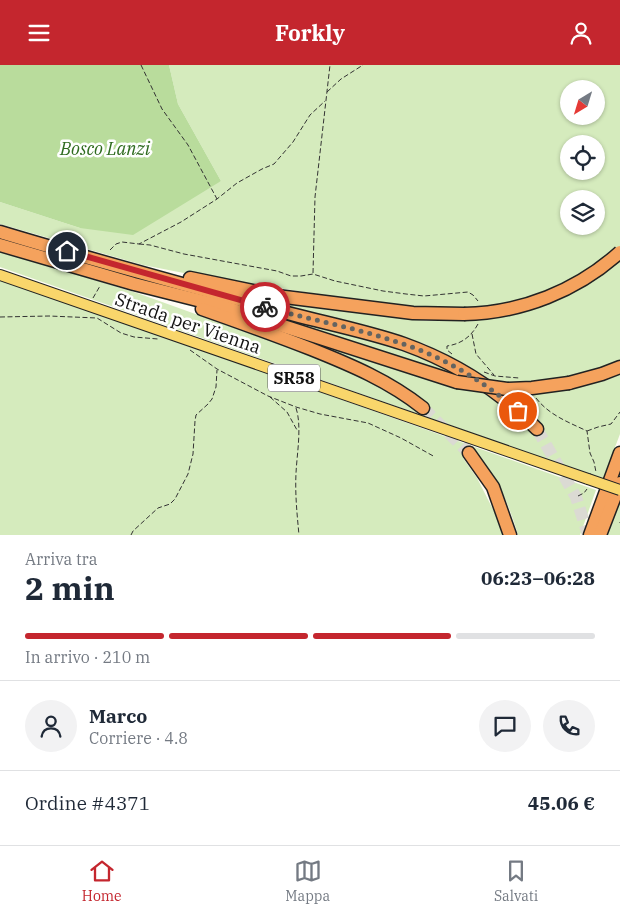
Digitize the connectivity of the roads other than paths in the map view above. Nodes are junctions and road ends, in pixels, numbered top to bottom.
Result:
1 (0, 232) edge
2 (0, 245) edge
3 (620, 252) edge
4 (122, 273) junction
5 (0, 275) edge
6 (134, 284) junction
7 (620, 367) edge
8 (423, 408) tunnel mouth
9 (537, 429) tunnel mouth
10 (469, 453) tunnel mouth
11 (620, 453) edge
12 (620, 483) edge
13 (620, 491) edge
14 (510, 535) edge
15 (590, 535) edge
16 (600, 535) edge

1 - 4 highway
2 - 4 highway
3 - 4 highway, bridge
4 - 6 highway
4 - 9 highway
5 - 13 main road, Strada per Vienna / SR58, bridge
6 - 7 highway, bridge
6 - 8 highway
10 - 14 highway
11 - 15 highway
12 - 16 highway

